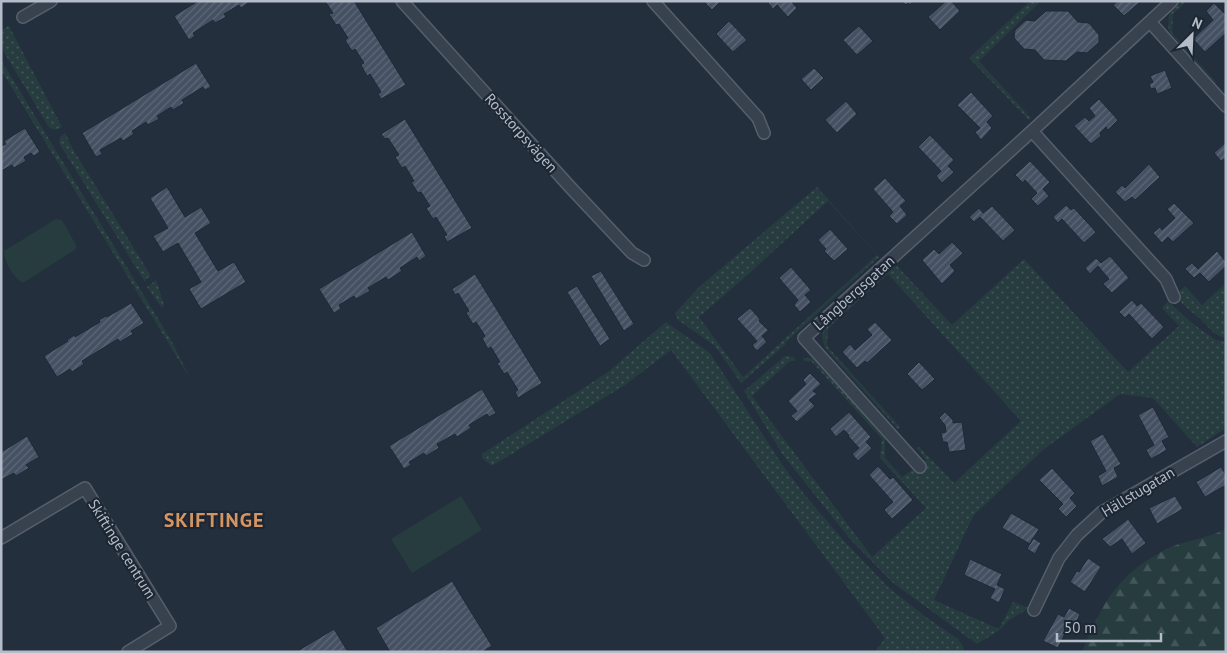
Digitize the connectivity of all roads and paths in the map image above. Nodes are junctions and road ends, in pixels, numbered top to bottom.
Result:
1 (52, 1) edge
2 (402, 1) edge
3 (653, 1) edge
4 (1172, 1) edge
5 (23, 17) dead end
6 (1150, 22) junction
7 (1226, 106) edge
8 (1032, 131) junction
9 (764, 133) dead end
10 (644, 260) dead end
11 (1174, 297) dead end
12 (1226, 441) edge
13 (920, 467) dead end
14 (1, 538) edge
15 (1034, 610) dead end
16 (128, 652) edge

1 - 5 street
2 - 10 street, Rosstorpsvägen
3 - 9 street
4 - 6 street, Långbergsgatan
6 - 7 street
6 - 8 street, Långbergsgatan
8 - 11 street
8 - 13 street, Långbergsgatan
12 - 15 street, Hällstugatan
14 - 16 street, Skiftinge centrum

